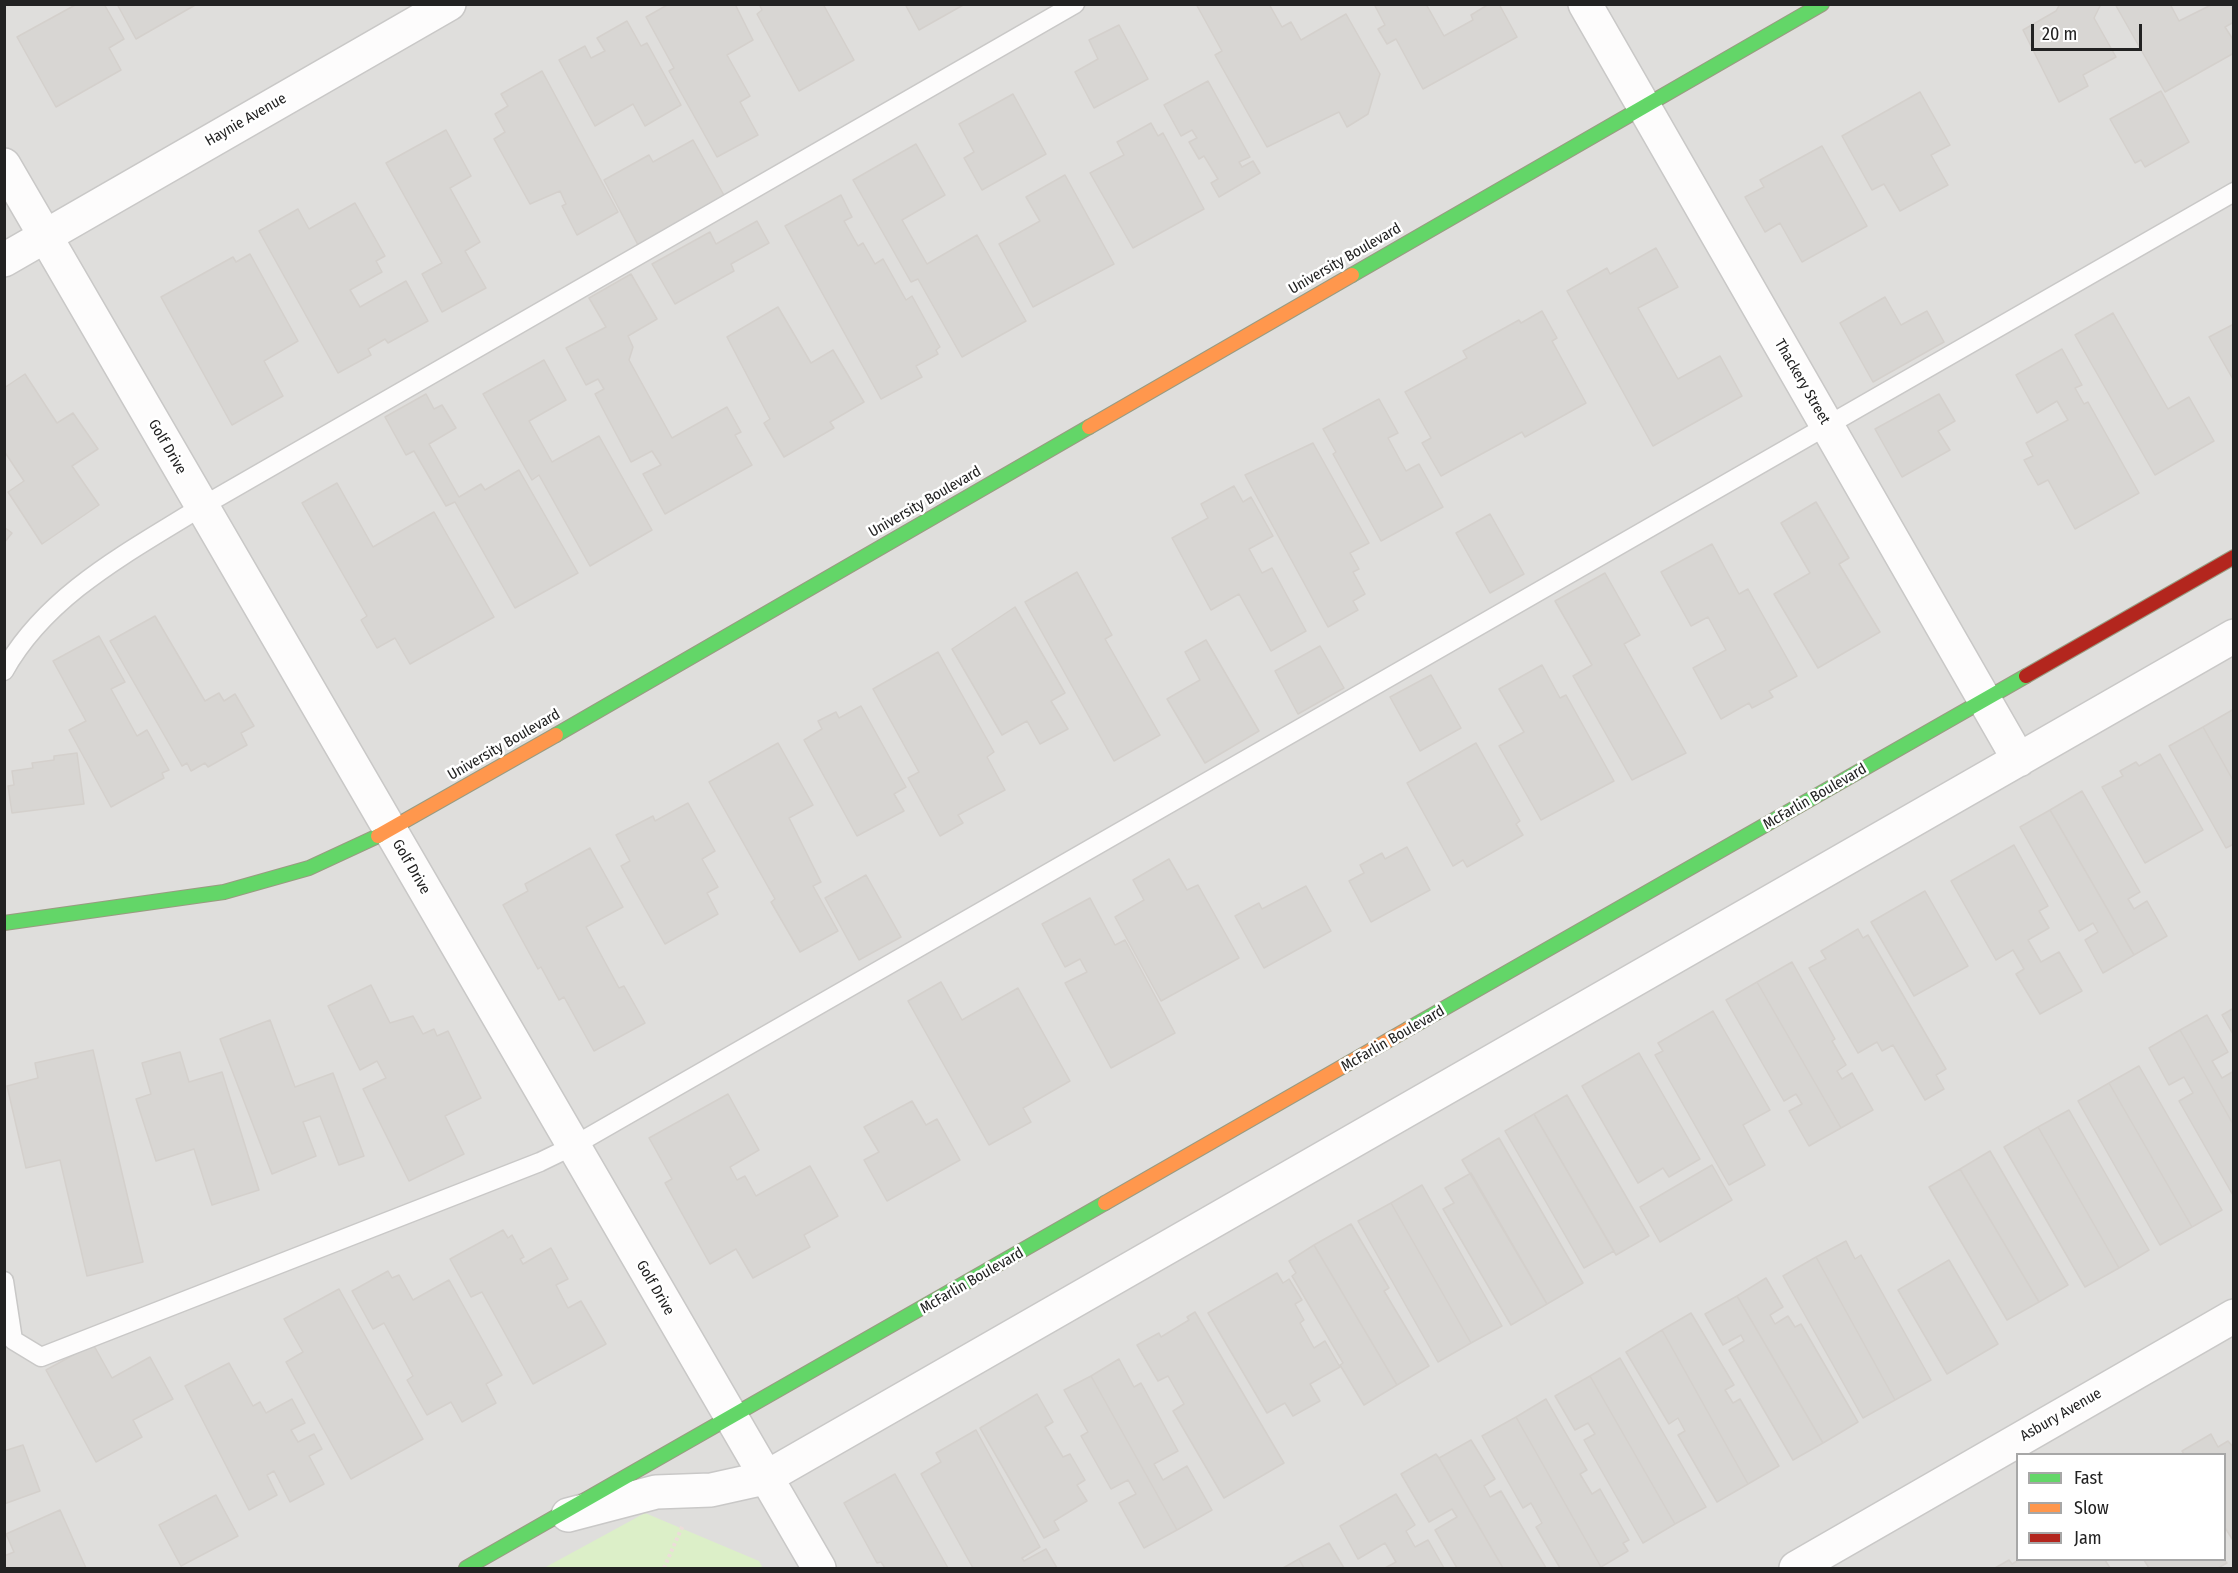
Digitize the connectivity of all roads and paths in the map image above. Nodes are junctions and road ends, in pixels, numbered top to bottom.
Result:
1 (449, 4) edge
2 (1075, 4) edge
3 (1585, 4) edge
4 (1822, 4) edge
5 (1645, 106) junction
6 (4, 165) edge
7 (2234, 192) edge
8 (44, 236) junction
9 (4, 260) edge
10 (1826, 423) junction
11 (201, 507) junction
12 (2234, 557) edge
13 (2234, 636) edge
14 (4, 671) edge
15 (1985, 699) junction
16 (2019, 760) junction
17 (389, 831) junction
18 (4, 923) edge
19 (573, 1146) junction
20 (4, 1281) edge
21 (2234, 1316) edge
22 (731, 1419) junction
23 (765, 1478) junction
24 (552, 1520) junction
25 (680, 1531) dead end
26 (466, 1569) edge
27 (664, 1569) edge
28 (819, 1569) edge
29 (1796, 1569) edge

1 - 8 street, Haynie Avenue
2 - 11 lane
3 - 5 street, Thackery Street
4 - 5 street, University Boulevard
5 - 10 street, Thackery Street
5 - 17 street, University Boulevard
6 - 8 street, Golf Drive
7 - 10 lane
8 - 9 street, Haynie Avenue
8 - 11 street, Golf Drive
10 - 15 street, Thackery Street
10 - 19 lane
11 - 14 lane
11 - 17 street, Golf Drive
12 - 15 street, McFarlin Boulevard
13 - 16 street, McFarlin Boulevard
15 - 16 street, Thackery Street
15 - 22 street, McFarlin Boulevard
16 - 23 street, McFarlin Boulevard
17 - 18 street, University Boulevard
17 - 19 street, Golf Drive
19 - 20 lane
19 - 22 street, Golf Drive
21 - 29 street, Asbury Avenue
22 - 23 street, Golf Drive
22 - 24 street, McFarlin Boulevard
23 - 24 street, McFarlin Boulevard
23 - 28 street, Golf Drive
24 - 26 street, McFarlin Boulevard
25 - 27 path

